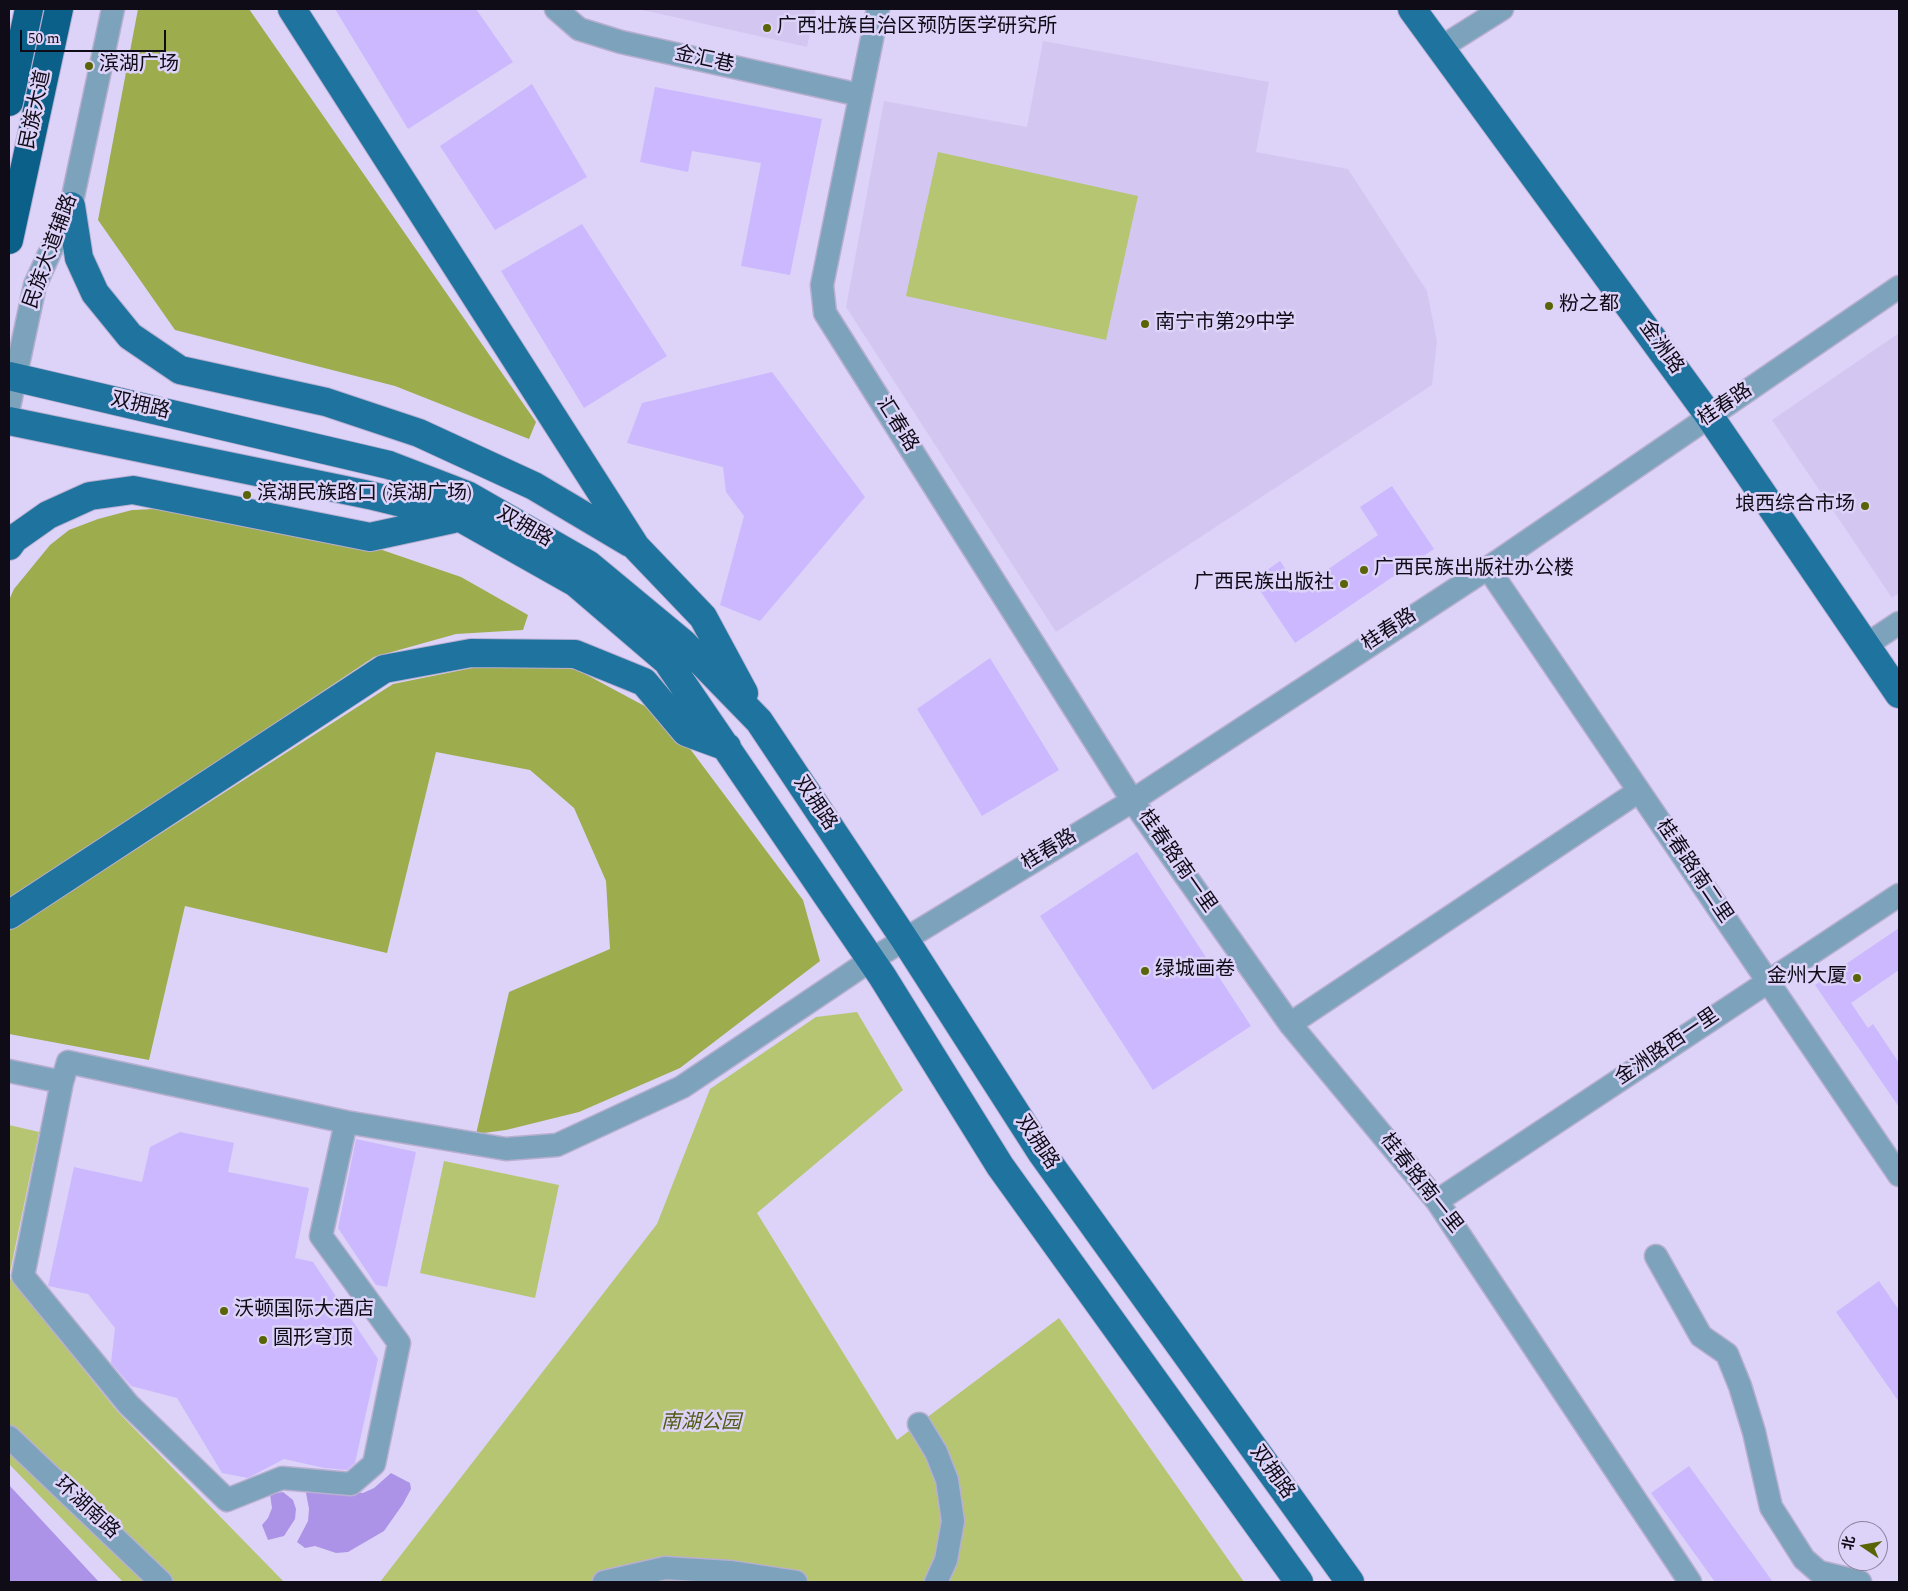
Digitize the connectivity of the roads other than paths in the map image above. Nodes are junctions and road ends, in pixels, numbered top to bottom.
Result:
1 (29, 9) edge
2 (59, 9) edge
3 (113, 9) edge
4 (292, 9) edge
5 (556, 9) edge
6 (878, 9) edge
7 (1412, 9) edge
8 (1502, 9) edge
9 (1440, 48) junction
10 (860, 95) junction
11 (9, 102) edge
12 (71, 206) junction
13 (9, 240) edge
14 (1899, 287) edge
15 (12, 377) edge
16 (9, 407) edge
17 (1710, 417) junction
18 (9, 421) edge
19 (459, 517) junction
20 (9, 546) edge
21 (636, 546) junction
22 (1488, 568) junction
23 (1899, 623) edge
24 (1866, 645) junction
25 (1899, 694) edge
26 (759, 721) junction
27 (727, 747) junction
28 (1639, 791) junction
29 (1132, 800) junction
30 (1899, 895) edge
31 (9, 915) edge
32 (906, 940) junction
33 (871, 960) junction
34 (1768, 982) junction
35 (1290, 1024) junction
36 (9, 1071) edge
37 (62, 1082) junction
38 (346, 1122) junction
39 (1899, 1175) edge
40 (1437, 1201) junction
41 (1656, 1256) dead end
42 (919, 1424) dead end
43 (9, 1437) edge
44 (161, 1582) edge
45 (604, 1582) edge
46 (796, 1582) edge
47 (936, 1582) edge
48 (1299, 1582) edge
49 (1350, 1582) edge
50 (1690, 1582) edge
51 (1860, 1582) edge

1 - 11 highway, 民族大道
2 - 13 highway, 民族大道
3 - 12 street, 民族大道辅路
4 - 21 main road
5 - 10 street, 金汇巷
6 - 10 street, 汇春路
7 - 9 main road, 金洲路
8 - 9 street
9 - 17 main road, 金洲路
10 - 29 street, 汇春路
12 - 15 street, 民族大道辅路
12 - 21 main road
14 - 17 street, 桂春路
15 - 16 street, 民族大道辅路
15 - 26 main road, 双拥路
17 - 22 street, 桂春路
17 - 24 main road, 金洲路
18 - 19 main road, 双拥路
19 - 20 main road
19 - 27 main road, 双拥路
21 - 26 main road
22 - 28 street, 桂春路南二里
22 - 29 street, 桂春路
23 - 24 street
24 - 25 main road, 金洲路
26 - 32 main road, 双拥路
27 - 31 main road
27 - 33 main road, 双拥路
28 - 34 street, 桂春路南二里
28 - 35 street
29 - 32 street, 桂春路
29 - 35 street, 桂春路南一里
30 - 34 street, 金洲路西一里
32 - 33 street, 桂春路
32 - 49 main road, 双拥路
33 - 38 street, 桂春路
33 - 48 main road, 双拥路
34 - 39 street, 桂春路南二里
34 - 40 street, 金洲路西一里
35 - 40 street, 桂春路南一里
36 - 37 street
37 - 38 street, 桂春路
37 - 38 street
40 - 50 street, 桂春路南一里
41 - 51 street
42 - 47 street
43 - 44 street, 环湖南路
45 - 46 street

